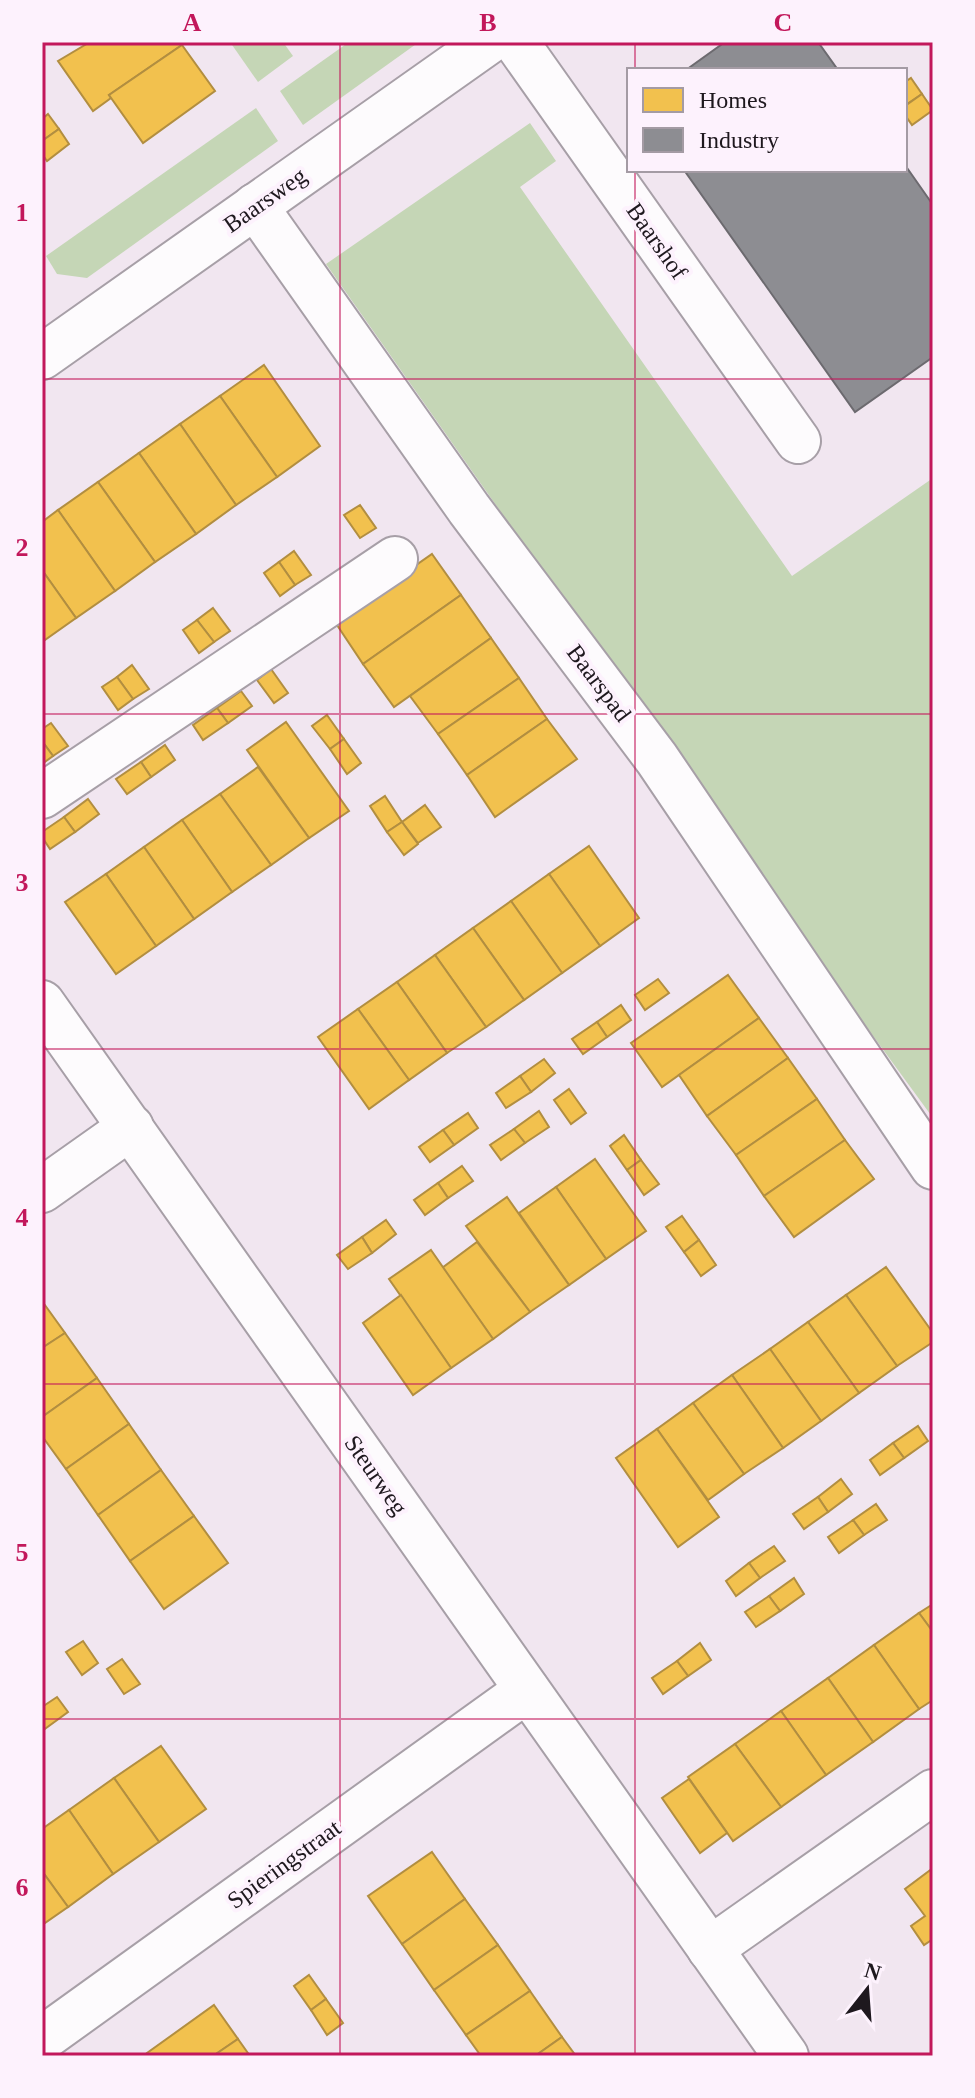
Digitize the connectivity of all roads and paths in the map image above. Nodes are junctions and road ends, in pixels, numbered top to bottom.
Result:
1 (488, 42) edge
2 (516, 42) edge
3 (255, 206) junction
4 (42, 357) edge
5 (798, 441) dead end
6 (395, 559) dead end
7 (42, 796) edge
8 (42, 1003) edge
9 (131, 1127) junction
10 (933, 1167) edge
11 (42, 1190) edge
12 (527, 1690) junction
13 (933, 1792) edge
14 (710, 1949) junction
15 (42, 2039) edge
16 (786, 2056) edge

1 - 3 street, Baarsweg
2 - 5 street, Baarshof
3 - 4 street, Baarsweg
3 - 10 street, Baarspad
6 - 7 street
8 - 9 street, Steurweg
9 - 11 street
9 - 12 street, Steurweg
12 - 14 street, Steurweg
12 - 15 street, Spieringstraat
13 - 14 street
14 - 16 street, Steurweg

